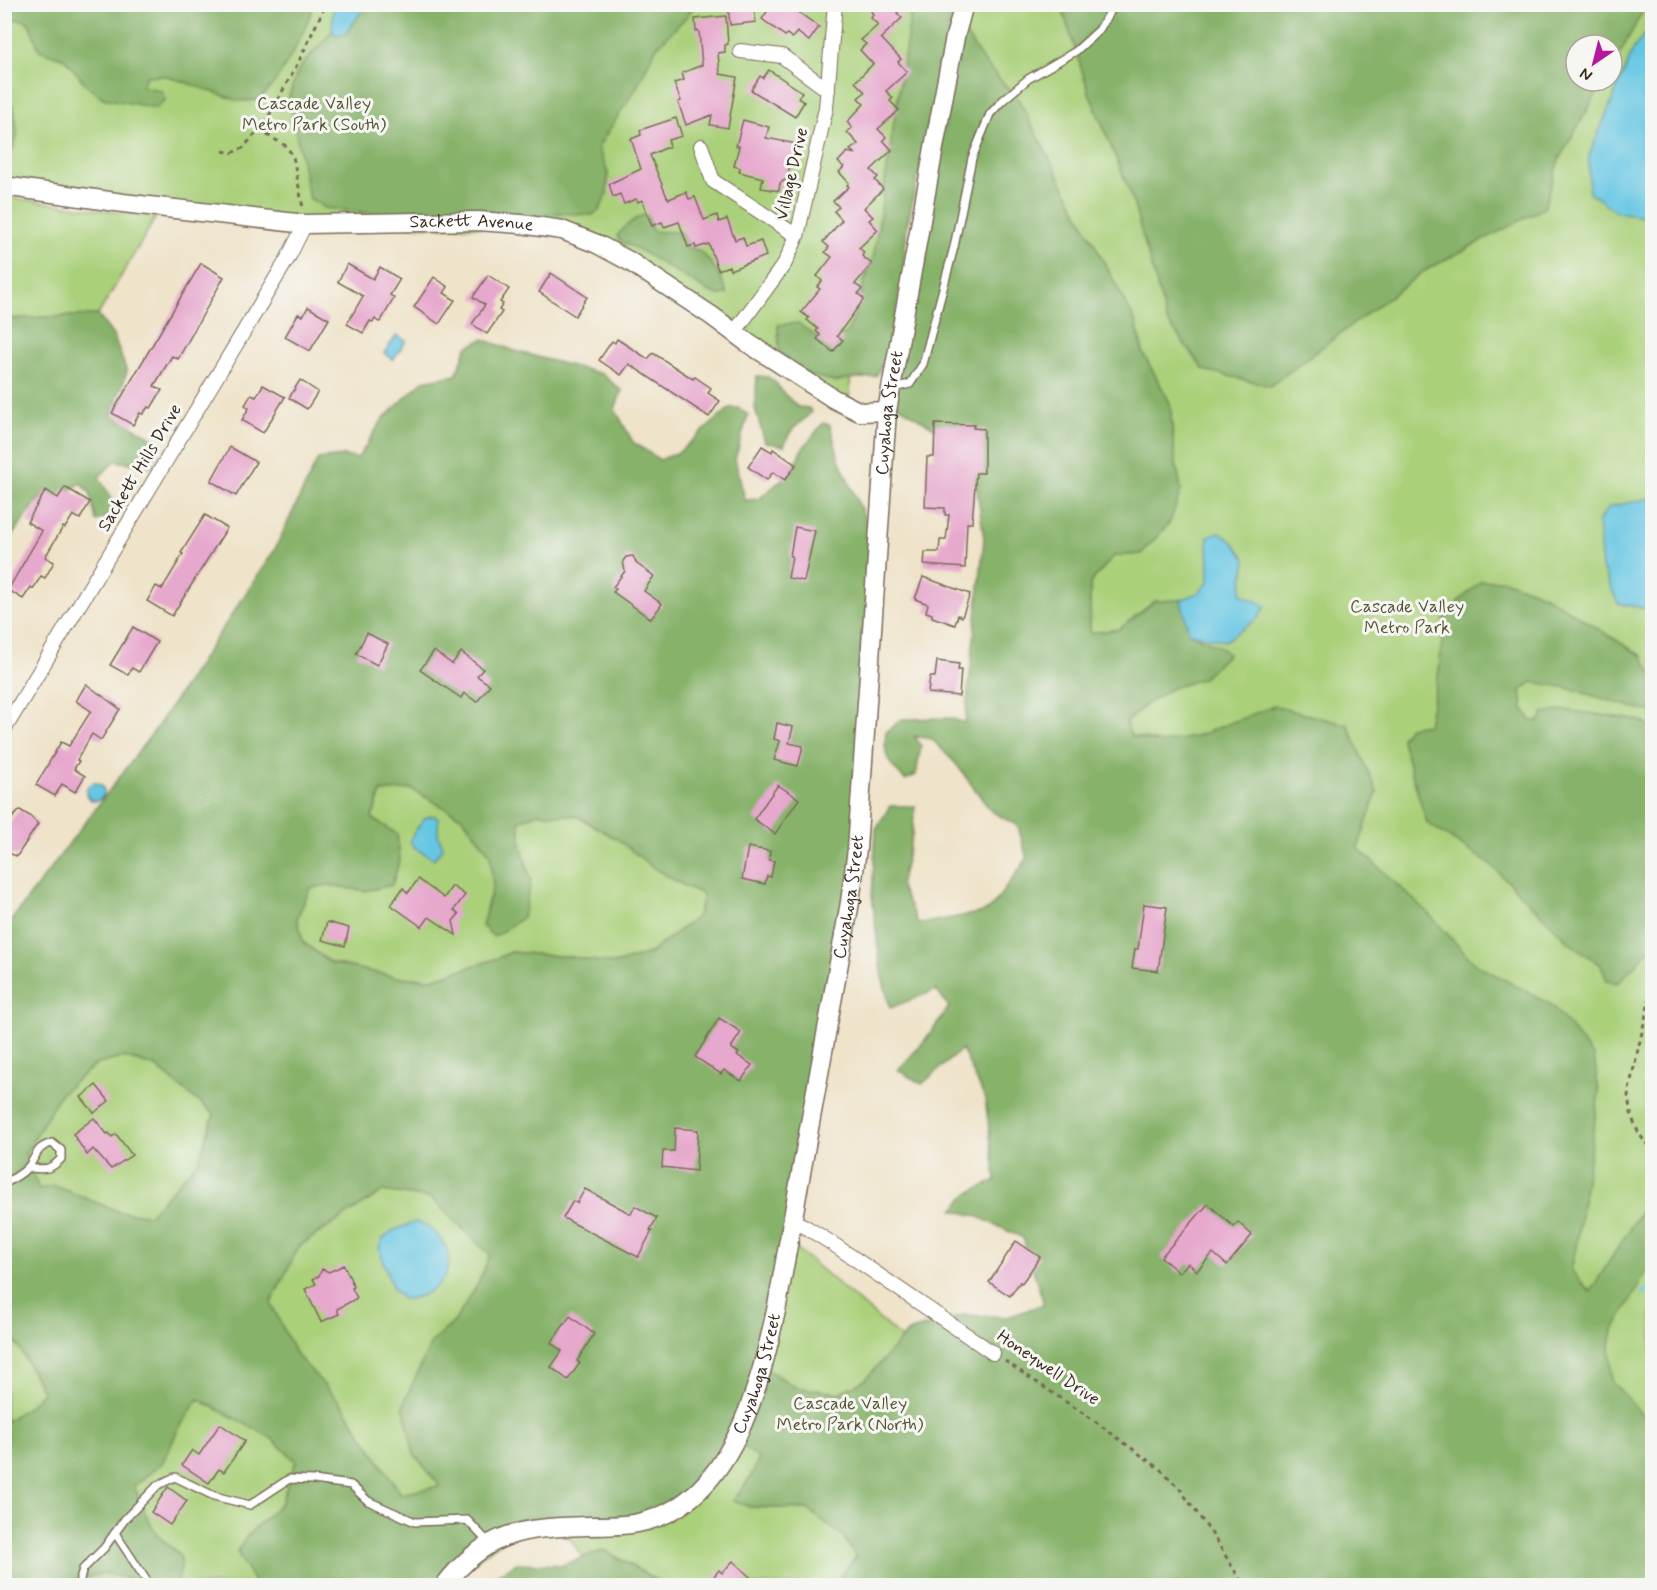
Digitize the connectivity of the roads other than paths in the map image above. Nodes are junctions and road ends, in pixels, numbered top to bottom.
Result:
1 (836, 4) edge
2 (964, 4) edge
3 (1115, 4) edge
4 (740, 51) dead end
5 (828, 90) junction
6 (701, 146) dead end
7 (4, 186) edge
8 (305, 224) junction
9 (797, 236) junction
10 (734, 333) junction
11 (891, 388) junction
12 (887, 411) junction
13 (4, 730) edge
14 (28, 1168) junction
15 (4, 1184) edge
16 (793, 1221) junction
17 (993, 1353) road end
18 (115, 1533) junction
19 (490, 1544) junction
20 (78, 1586) edge
21 (150, 1586) edge
22 (444, 1586) edge

1 - 5 street, Village Drive
2 - 11 street, Cuyahoga Street
3 - 11 lane
4 - 5 street
5 - 9 street, Village Drive
6 - 9 street
7 - 8 street, Sackett Avenue
8 - 10 street, Sackett Avenue
8 - 13 street, Sackett Hills Drive
9 - 10 street, Village Drive
10 - 12 street, Sackett Avenue
11 - 12 street, Cuyahoga Street
12 - 16 street, Cuyahoga Street
14 - 14 lane
14 - 15 lane
16 - 17 street, Honeywell Drive
16 - 19 street, Cuyahoga Street
18 - 19 lane
18 - 20 lane
18 - 21 lane
19 - 22 street, Cuyahoga Street

